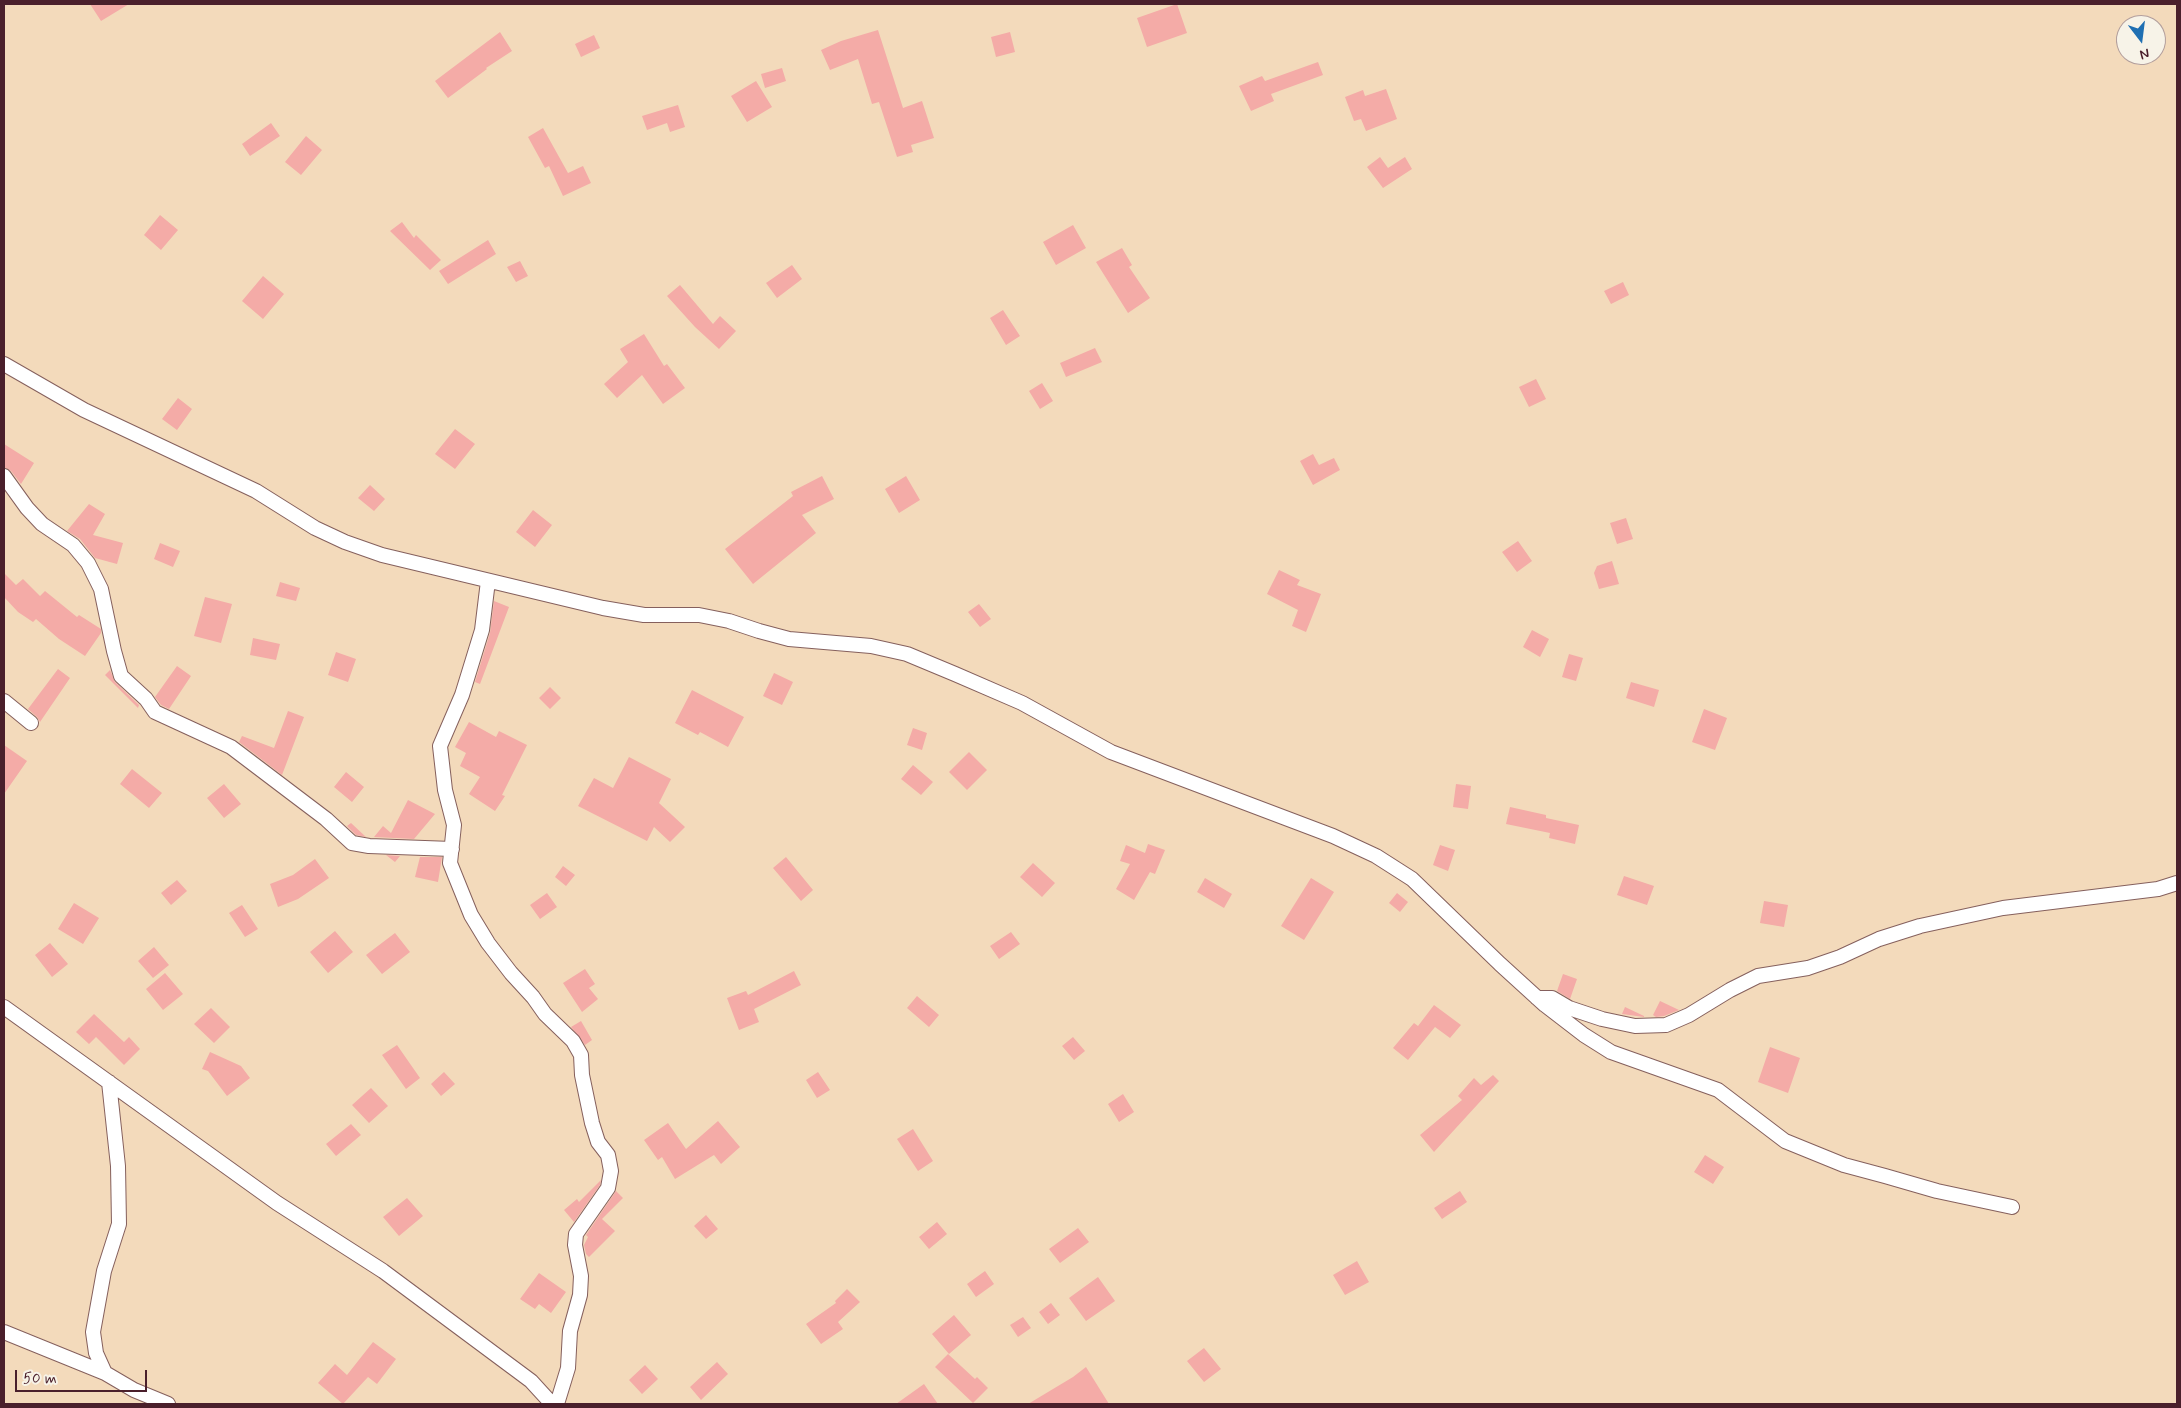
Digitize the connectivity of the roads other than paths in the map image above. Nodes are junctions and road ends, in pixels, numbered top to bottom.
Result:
1 (4, 364) edge
2 (4, 476) edge
3 (488, 581) junction
4 (4, 701) edge
5 (31, 723) dead end
6 (452, 849) junction
7 (2177, 883) edge
8 (1537, 998) junction
9 (4, 1007) edge
10 (109, 1082) junction
11 (2012, 1207) dead end
12 (4, 1332) edge
13 (105, 1373) junction
14 (168, 1404) edge
15 (552, 1404) edge
16 (557, 1404) edge

1 - 3 street
2 - 6 street
3 - 6 street
3 - 8 street
4 - 5 street
6 - 16 street
7 - 8 street
8 - 11 street
9 - 10 street
10 - 13 street
10 - 15 street
12 - 13 street
13 - 14 street

